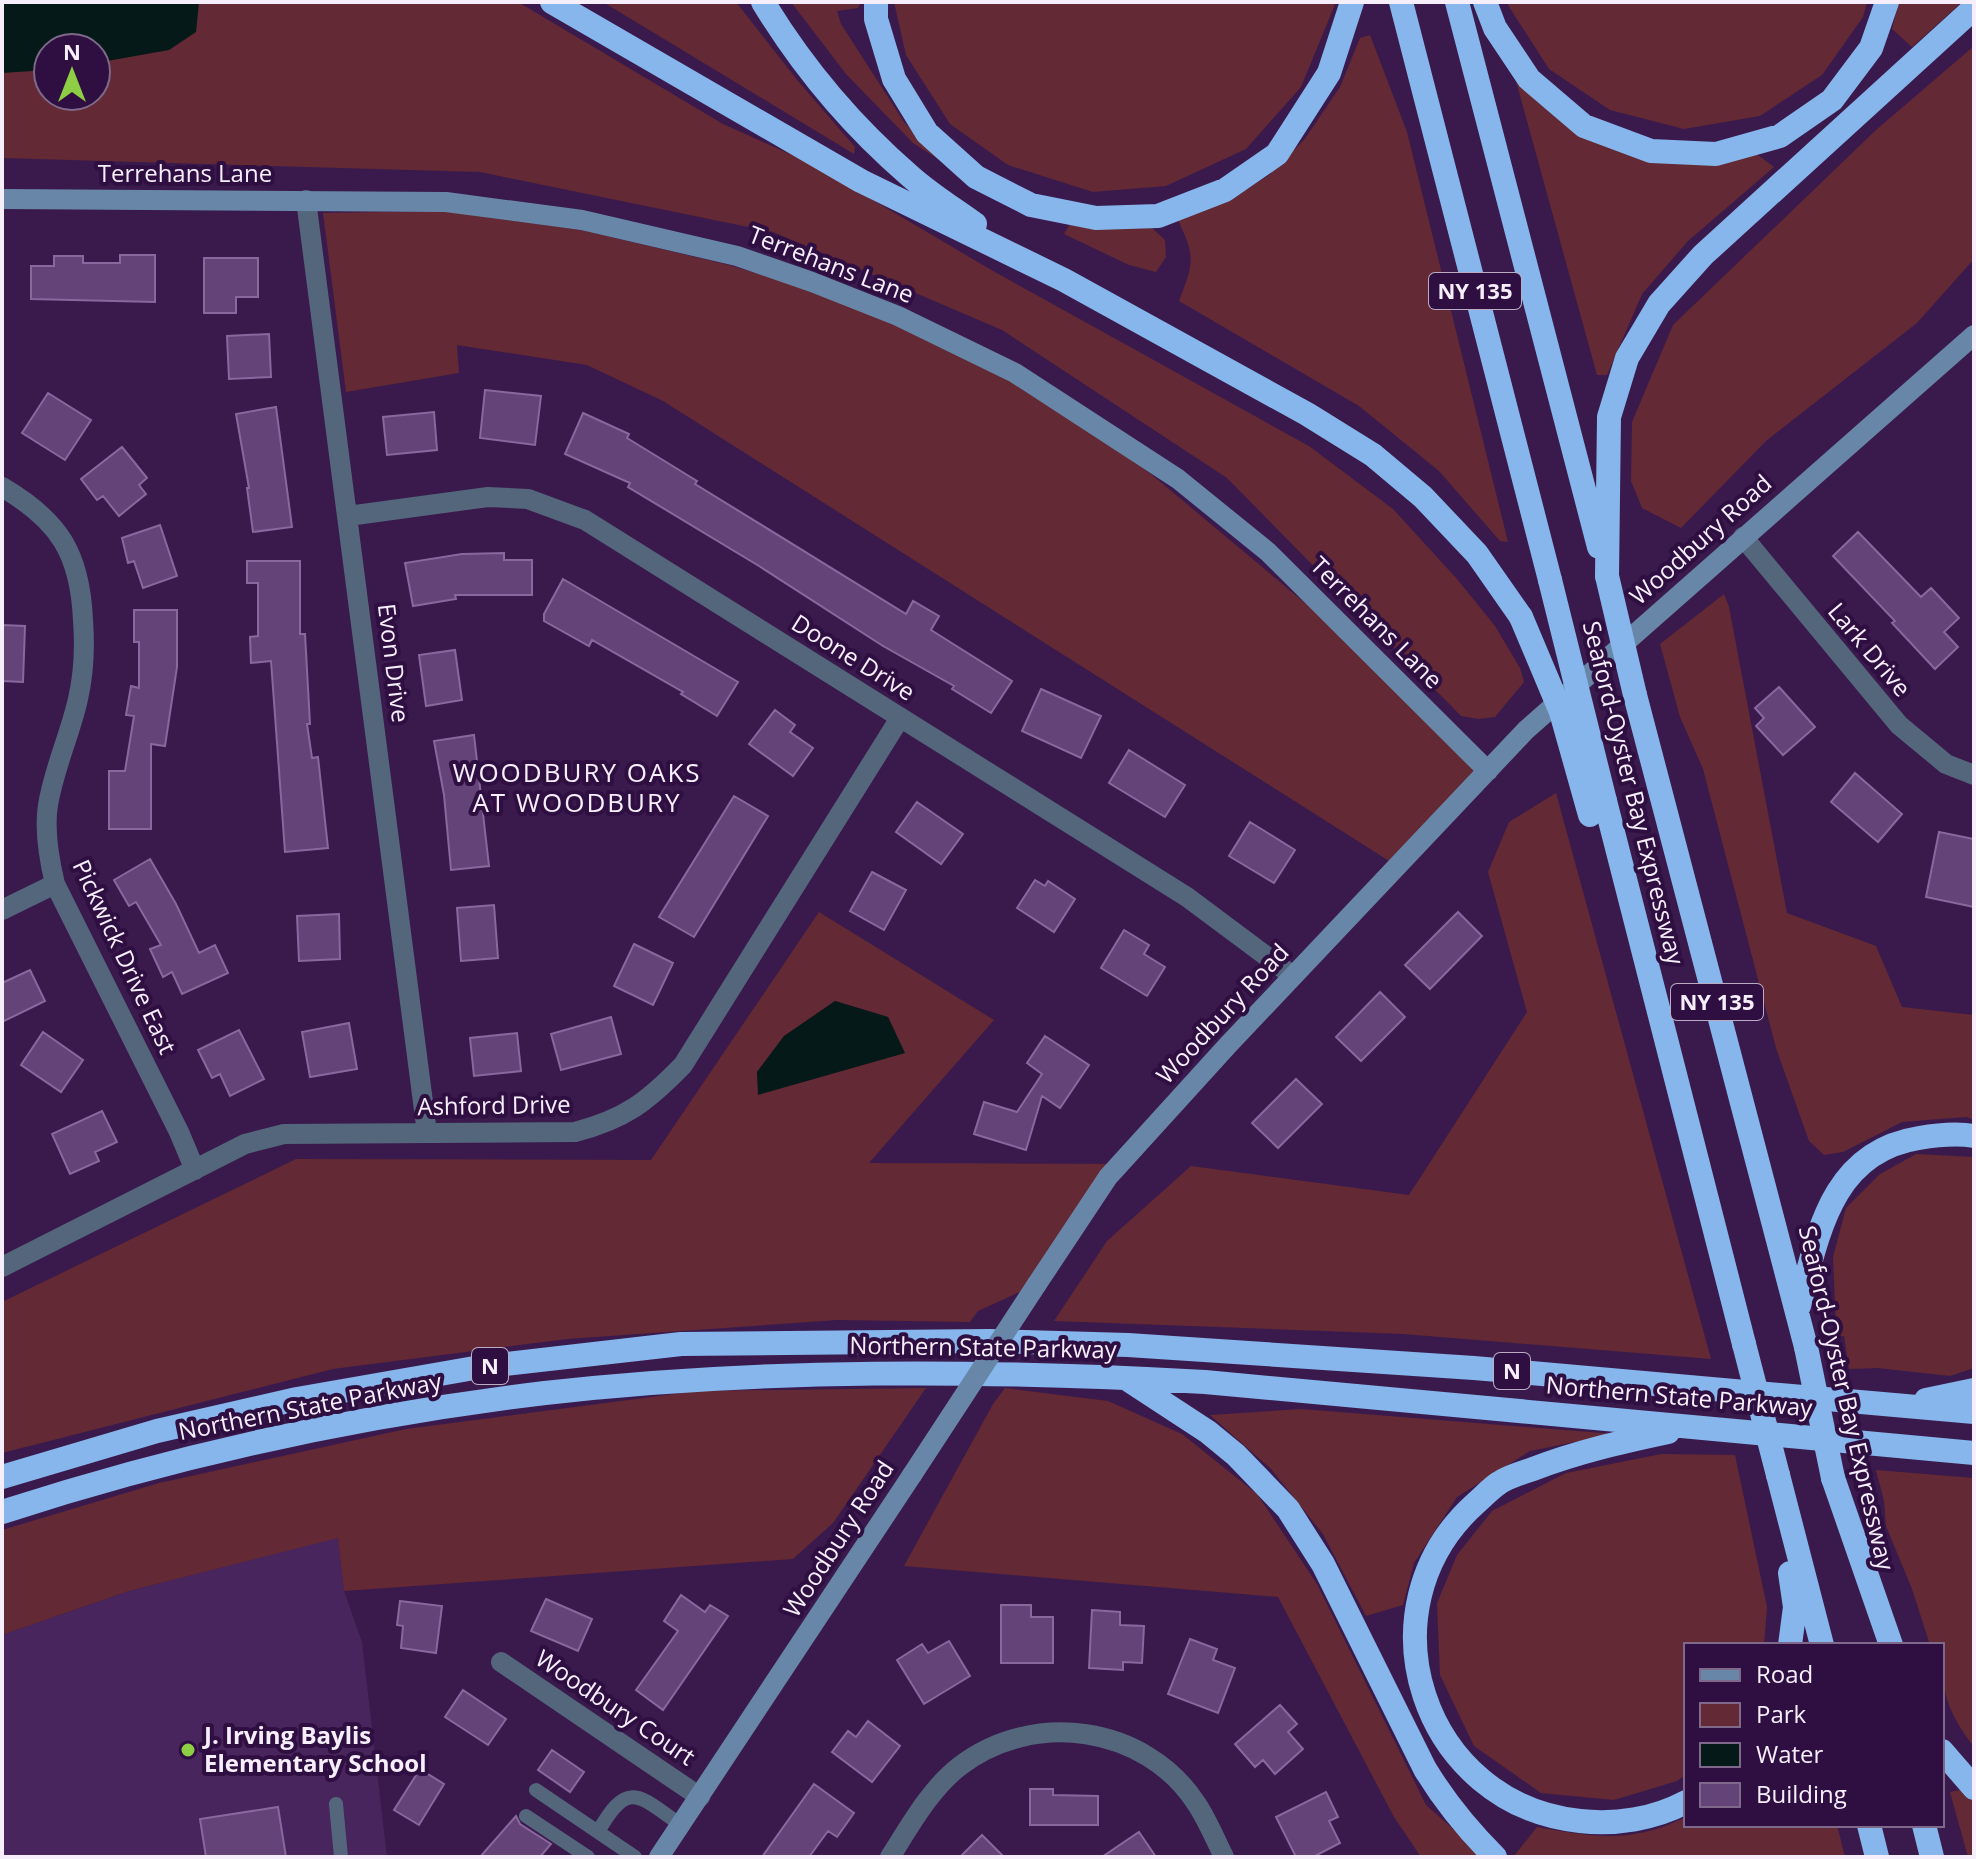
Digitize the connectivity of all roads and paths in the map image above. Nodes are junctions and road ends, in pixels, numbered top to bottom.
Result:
1 (552, 2) edge
2 (763, 2) edge
3 (876, 2) edge
4 (1352, 2) edge
5 (1401, 2) edge
6 (1457, 2) edge
7 (1485, 2) edge
8 (1887, 2) edge
9 (1974, 8) edge
10 (2, 199) edge
11 (306, 200) junction
12 (1064, 280) junction
13 (1974, 335) edge
14 (2, 487) edge
15 (348, 516) junction
16 (1743, 537) junction
17 (1607, 576) junction
18 (900, 718) junction
19 (1488, 771) junction
20 (1974, 775) edge
21 (1598, 808) junction
22 (55, 884) junction
23 (2, 910) edge
24 (1293, 976) junction
25 (427, 1133) junction
26 (1974, 1136) edge
27 (195, 1170) junction
28 (2, 1267) edge
29 (1798, 1308) junction
30 (1125, 1377) junction
31 (1974, 1390) edge
32 (1896, 1407) junction
33 (1974, 1412) edge
34 (1690, 1427) junction
35 (1974, 1453) edge
36 (1778, 1475) junction
37 (2, 1477) edge
38 (1833, 1478) junction
39 (2, 1512) edge
40 (1790, 1643) edge
41 (1821, 1643) edge
42 (1876, 1643) edge
43 (1890, 1643) edge
44 (501, 1662) dead end
45 (1944, 1753) edge
46 (1974, 1788) edge
47 (536, 1790) dead end
48 (700, 1797) junction
49 (1684, 1803) edge
50 (336, 1804) dead end
51 (526, 1816) dead end
52 (681, 1825) junction
53 (1870, 1827) edge
54 (1924, 1827) edge
55 (598, 1832) junction
56 (341, 1857) edge
57 (588, 1857) edge
58 (635, 1857) edge
59 (659, 1857) edge
60 (890, 1857) edge
61 (1224, 1857) edge
62 (1495, 1857) edge
63 (1877, 1857) edge
64 (1932, 1857) edge

1 - 12 highway
2 - 12 highway
3 - 4 highway
5 - 21 highway, Seaford-Oyster Bay Expressway / NY 135, bridge
6 - 17 highway, Seaford-Oyster Bay Expressway / NY 135
7 - 8 highway
9 - 17 highway
10 - 11 main road, Terrehans Lane
11 - 15 street, Evon Drive
11 - 19 main road, Terrehans Lane
12 - 21 highway, bridge
13 - 16 main road, Woodbury Road
14 - 22 street, Pickwick Drive East
15 - 18 street, Doone Drive
15 - 25 street, Evon Drive
16 - 19 main road, Woodbury Road
16 - 20 street, Lark Drive
17 - 29 highway, Seaford-Oyster Bay Expressway / NY 135, bridge
18 - 24 street, Doone Drive
18 - 25 street, Ashford Drive
19 - 24 main road, Woodbury Road
21 - 36 highway, bridge
22 - 23 street
22 - 27 street, Pickwick Drive East
24 - 48 main road, Woodbury Road, bridge
25 - 27 street, Ashford Drive
26 - 29 highway
27 - 28 street, Ashford Drive
29 - 38 highway, Seaford-Oyster Bay Expressway / NY 135, bridge
30 - 34 highway, Northern State Parkway / N
30 - 39 highway, Northern State Parkway / N
30 - 62 highway
31 - 32 highway
32 - 33 highway, Northern State Parkway / N
32 - 37 highway, Northern State Parkway / N
34 - 35 highway, Northern State Parkway / N
34 - 49 highway
36 - 40 highway
36 - 41 highway
38 - 42 highway, Seaford-Oyster Bay Expressway / NY 135
38 - 43 highway
44 - 48 street, Woodbury Court
45 - 46 highway
47 - 55 lane
48 - 52 main road, Woodbury Road
50 - 56 lane
51 - 57 lane
52 - 55 lane
52 - 59 main road, Woodbury Road
53 - 63 highway
54 - 64 highway
55 - 58 lane
60 - 61 street

